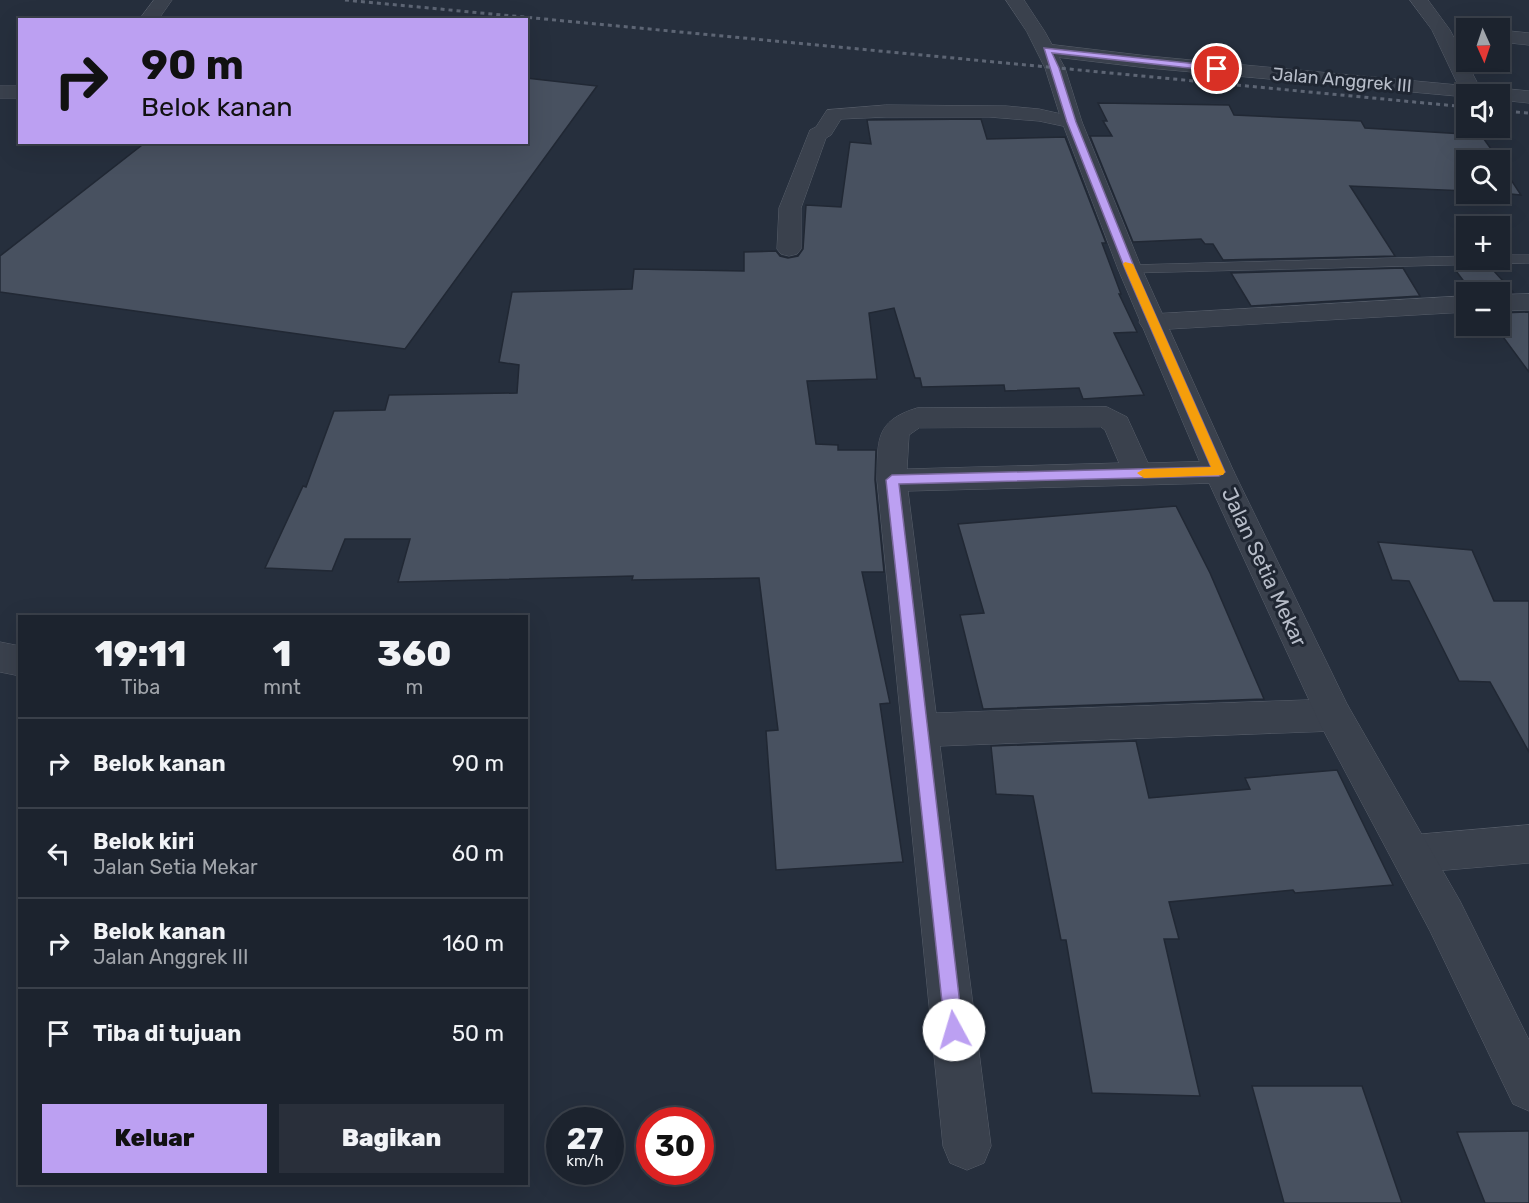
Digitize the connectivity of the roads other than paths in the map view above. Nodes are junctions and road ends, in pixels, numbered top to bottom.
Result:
1 (163, 0) edge
2 (1015, 0) edge
3 (1419, 0) edge
4 (150, 18) edge
5 (1510, 37) edge
6 (1529, 39) edge
7 (1047, 50) junction
8 (1469, 84) edge
9 (1456, 90) edge
10 (0, 92) edge
11 (18, 92) edge
12 (1510, 95) edge
13 (1529, 97) edge
14 (1072, 122) junction
15 (789, 249) dead end
16 (1529, 259) edge
17 (1130, 269) junction
18 (1529, 302) edge
19 (1510, 303) edge
20 (1456, 305) edge
21 (1152, 322) junction
22 (1219, 472) junction
23 (1138, 473) junction
24 (892, 480) junction
25 (0, 657) edge
26 (18, 661) edge
27 (1334, 715) junction
28 (921, 730) junction
29 (1529, 844) edge
30 (1411, 854) junction
31 (1529, 1088) edge
32 (967, 1146) dead end

1 - 4 street
2 - 7 street, Jalan Setia Mekar
3 - 8 street
5 - 6 street
7 - 9 street, Jalan Anggrek III
7 - 14 street, Jalan Setia Mekar
10 - 11 street
12 - 13 street, Jalan Anggrek III
14 - 15 street
14 - 17 street, Jalan Setia Mekar
16 - 17 lane
17 - 21 street, Jalan Setia Mekar
18 - 19 street
20 - 21 street
21 - 22 street, Jalan Setia Mekar
22 - 23 street
22 - 27 street, Jalan Setia Mekar
23 - 24 street
23 - 24 street
24 - 28 street
25 - 26 street
27 - 28 street
27 - 30 street, Jalan Setia Mekar
28 - 32 street
29 - 30 street
30 - 31 street, Jalan Setia Mekar

